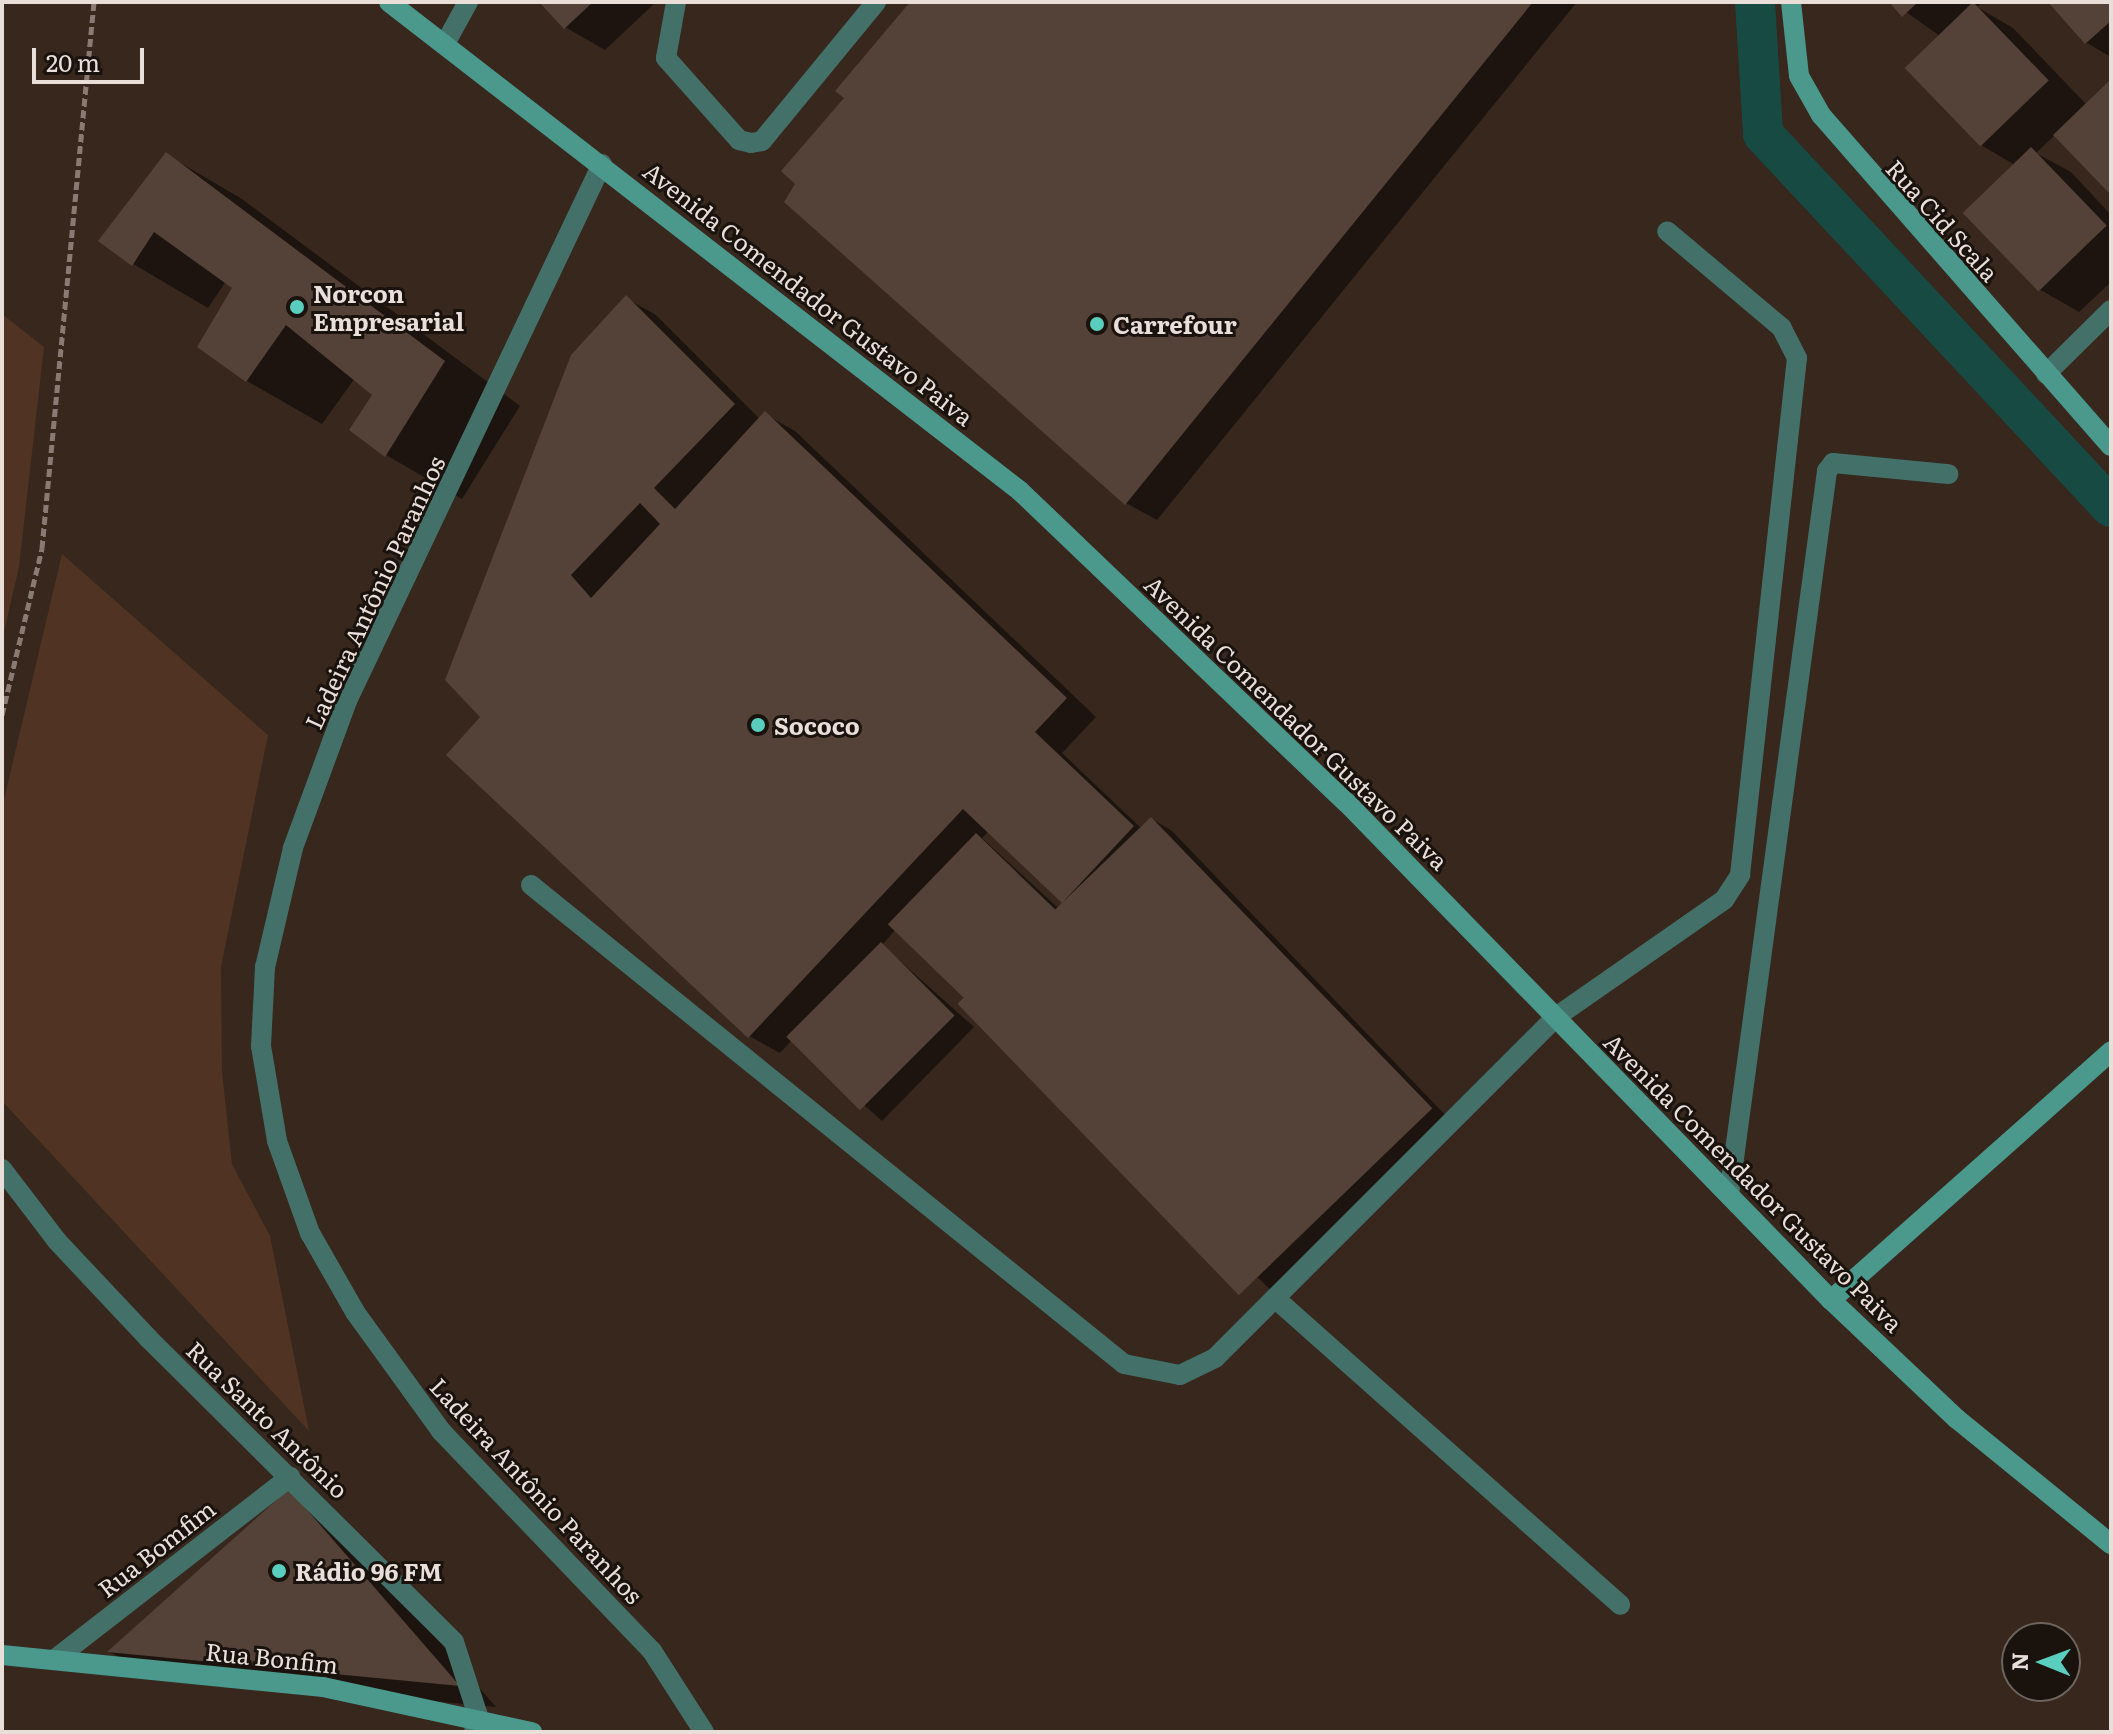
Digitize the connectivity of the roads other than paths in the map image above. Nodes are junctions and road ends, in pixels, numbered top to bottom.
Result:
1 (389, 2) edge
2 (468, 2) edge
3 (676, 2) edge
4 (876, 2) edge
5 (1791, 2) edge
6 (446, 42) junction
7 (602, 164) junction
8 (1667, 231) dead end
9 (2111, 310) edge
10 (2046, 374) junction
11 (2111, 446) edge
12 (1948, 474) dead end
13 (531, 885) dead end
14 (1556, 1017) junction
15 (2111, 1051) edge
16 (2, 1169) edge
17 (1729, 1195) junction
18 (1277, 1300) junction
19 (1831, 1300) junction
20 (290, 1477) junction
21 (2111, 1544) edge
22 (1620, 1605) dead end
23 (2, 1655) edge
24 (54, 1660) junction
25 (476, 1724) edge
26 (532, 1732) edge
27 (704, 1732) edge

1 - 6 main road, Avenida Comendador Gustavo Paiva
2 - 6 street
3 - 4 street
5 - 10 main road, Rua Cid Scala
6 - 7 main road, Avenida Comendador Gustavo Paiva
7 - 14 main road, Avenida Comendador Gustavo Paiva
7 - 27 street, Ladeira Antônio Paranhos
8 - 14 street
9 - 10 street
10 - 11 main road, Rua Cid Scala
12 - 17 street
13 - 18 street
14 - 17 main road, Avenida Comendador Gustavo Paiva
14 - 18 street
15 - 19 main road
16 - 20 street, Rua Santo Antônio
17 - 19 main road, Avenida Comendador Gustavo Paiva
18 - 22 street
19 - 21 main road, Avenida Comendador Gustavo Paiva
20 - 24 street, Rua Bomfim
20 - 25 street, Rua Santo Antônio
23 - 24 main road, Rua Bonfim
24 - 25 main road, Rua Bonfim
25 - 26 main road, Rua Bonfim

